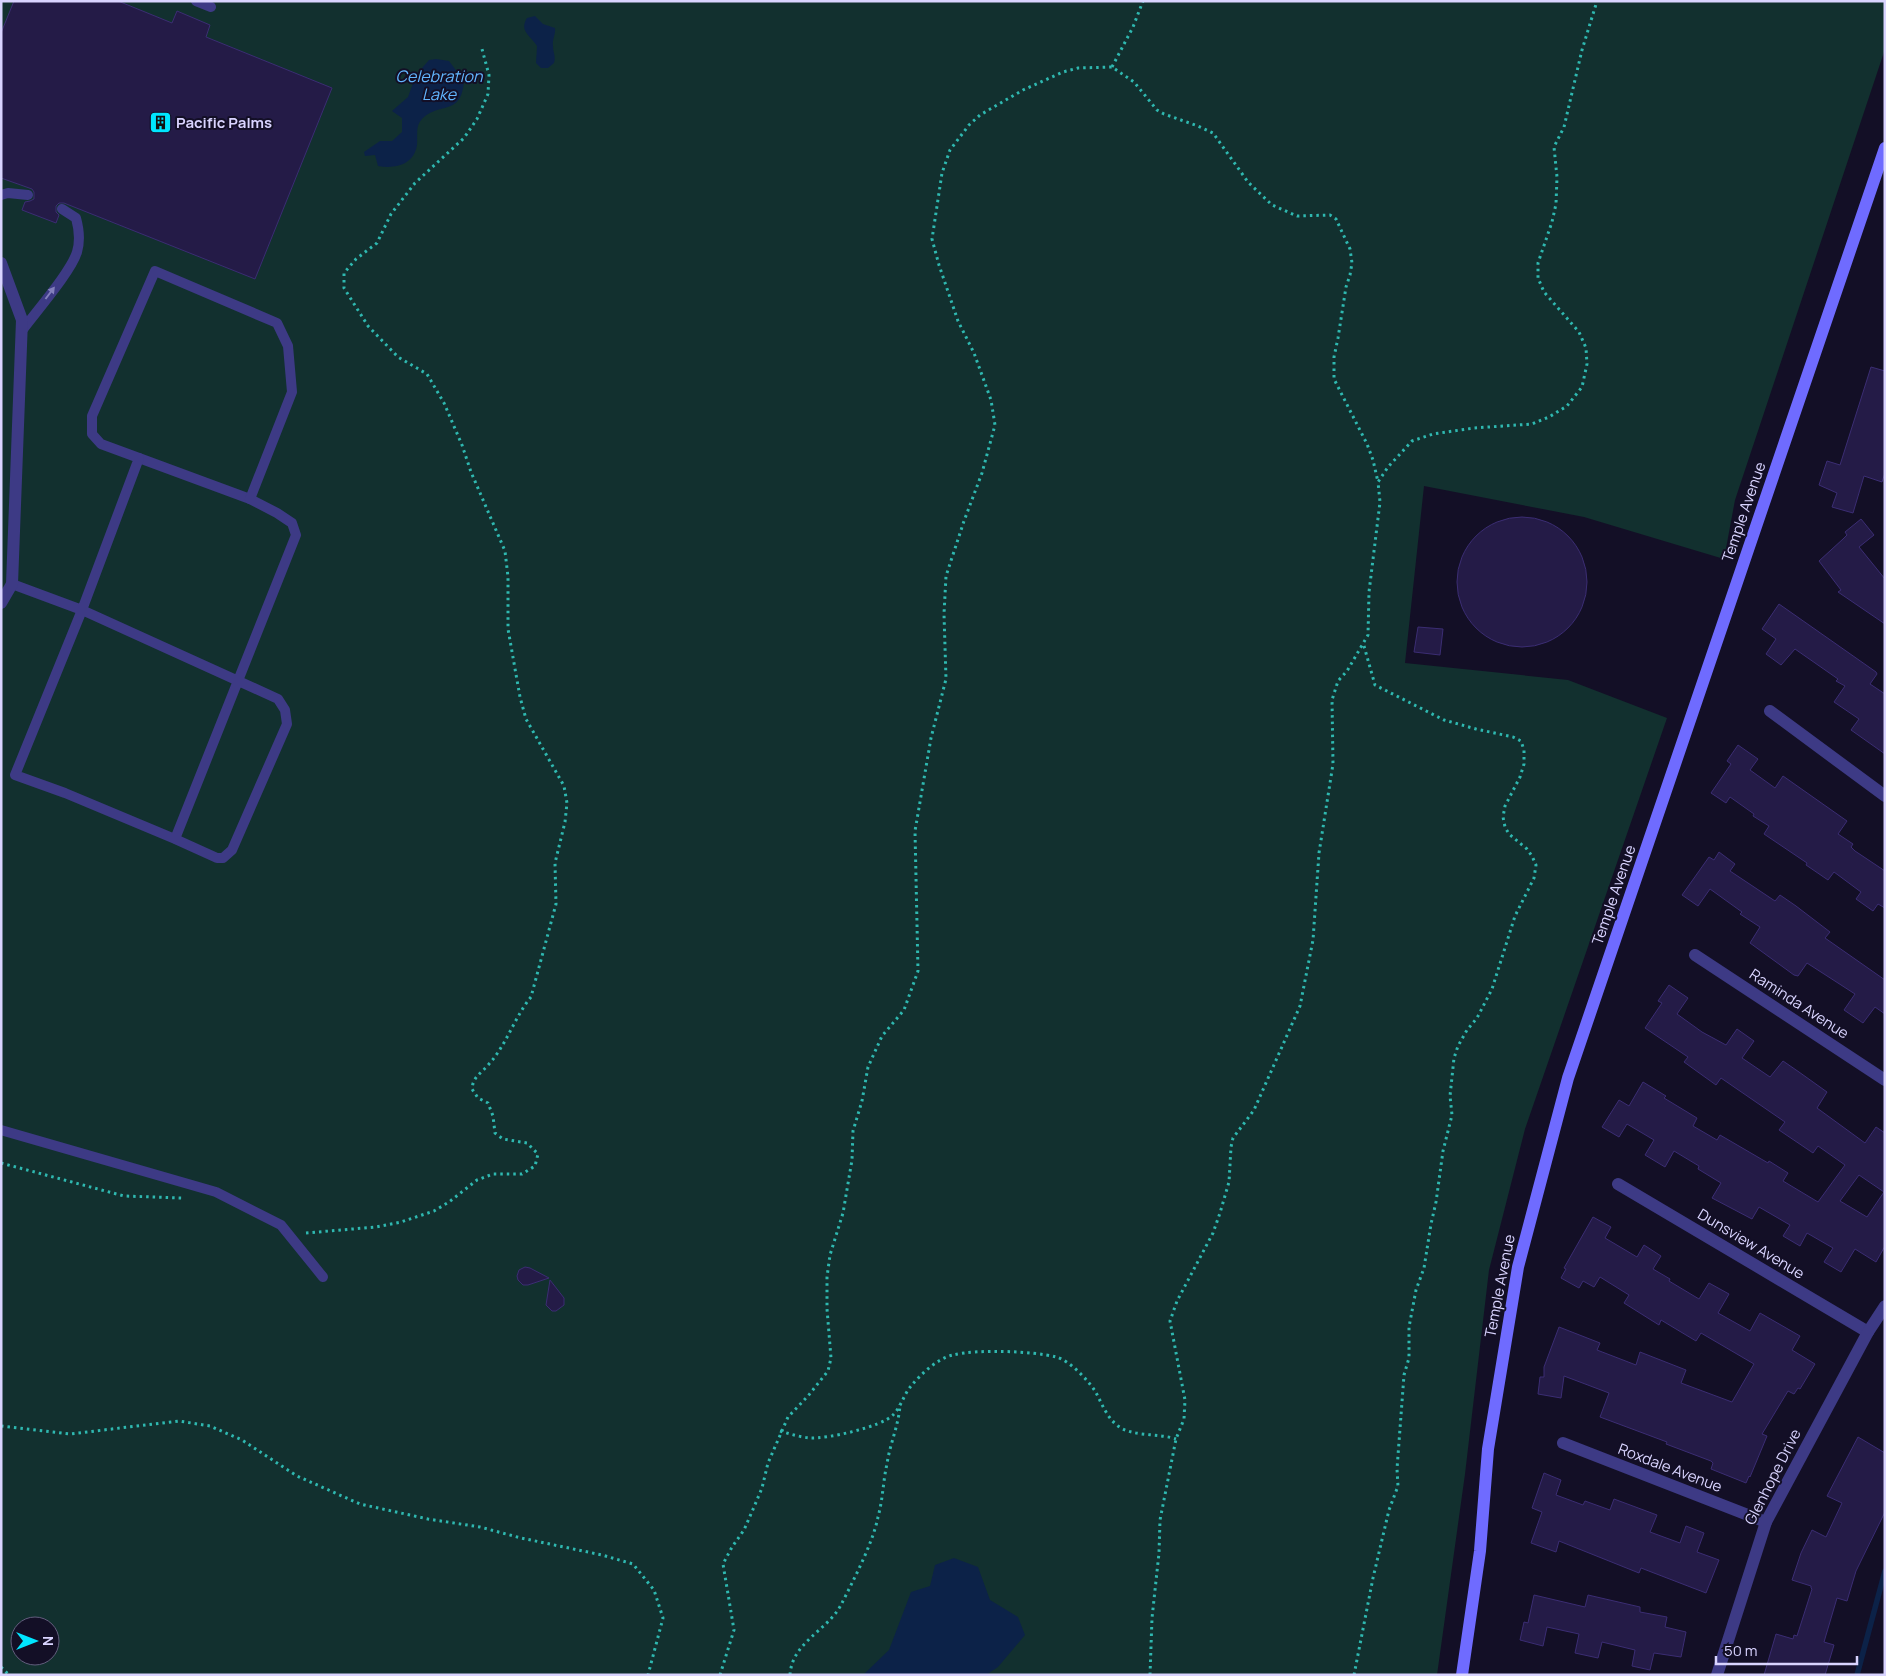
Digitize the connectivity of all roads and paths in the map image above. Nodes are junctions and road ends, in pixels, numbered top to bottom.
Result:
1 (196, 1) edge
2 (1142, 1) edge
3 (1597, 1) edge
4 (212, 7) dead end
5 (482, 49) dead end
6 (1112, 67) junction
7 (1885, 148) edge
8 (1, 195) edge
9 (28, 195) dead end
10 (62, 209) dead end
11 (1, 263) edge
12 (21, 332) junction
13 (139, 458) junction
14 (1378, 482) junction
15 (250, 499) junction
16 (12, 584) junction
17 (1, 603) edge
18 (82, 610) junction
19 (1363, 645) junction
20 (238, 682) junction
21 (1770, 712) dead end
22 (1885, 796) edge
23 (175, 839) junction
24 (1695, 955) dead end
25 (1885, 1080) edge
26 (1, 1130) edge
27 (1, 1163) edge
28 (1618, 1184) dead end
29 (185, 1198) dead end
30 (281, 1225) junction
31 (323, 1277) dead end
32 (1885, 1306) edge
33 (1868, 1332) junction
34 (900, 1404) junction
35 (1, 1426) edge
36 (780, 1431) junction
37 (1176, 1439) junction
38 (1563, 1443) dead end
39 (1766, 1522) junction
40 (1, 1667) edge
41 (9, 1675) edge
42 (648, 1675) edge
43 (720, 1675) edge
44 (790, 1675) edge
45 (1150, 1675) edge
46 (1354, 1675) edge
47 (1462, 1675) edge
48 (1717, 1675) edge

1 - 4 lane
2 - 6 path
3 - 14 path
5 - 30 path
6 - 14 path
6 - 36 path
7 - 47 main road, Temple Avenue
8 - 9 lane
12 -> 10 lane
11 - 12 street
12 - 16 street
13 - 15 lane
13 - 15 lane
13 - 18 lane
14 - 19 path
15 - 20 lane
16 - 17 street
16 - 18 lane
18 - 20 lane
18 - 23 lane
19 - 37 path
19 - 46 path
20 - 23 lane
20 - 23 lane
21 - 22 street
24 - 25 street, Raminda Avenue
26 - 30 lane
27 - 29 path
28 - 33 street, Dunsview Avenue
30 - 31 lane
32 - 33 street, Glenhope Drive
33 - 39 street, Glenhope Drive
34 - 36 path
34 - 37 path
34 - 44 path
35 - 42 path
36 - 43 path
37 - 45 path
38 - 39 street, Roxdale Avenue
39 - 48 street, Glenhope Drive
40 - 41 path

